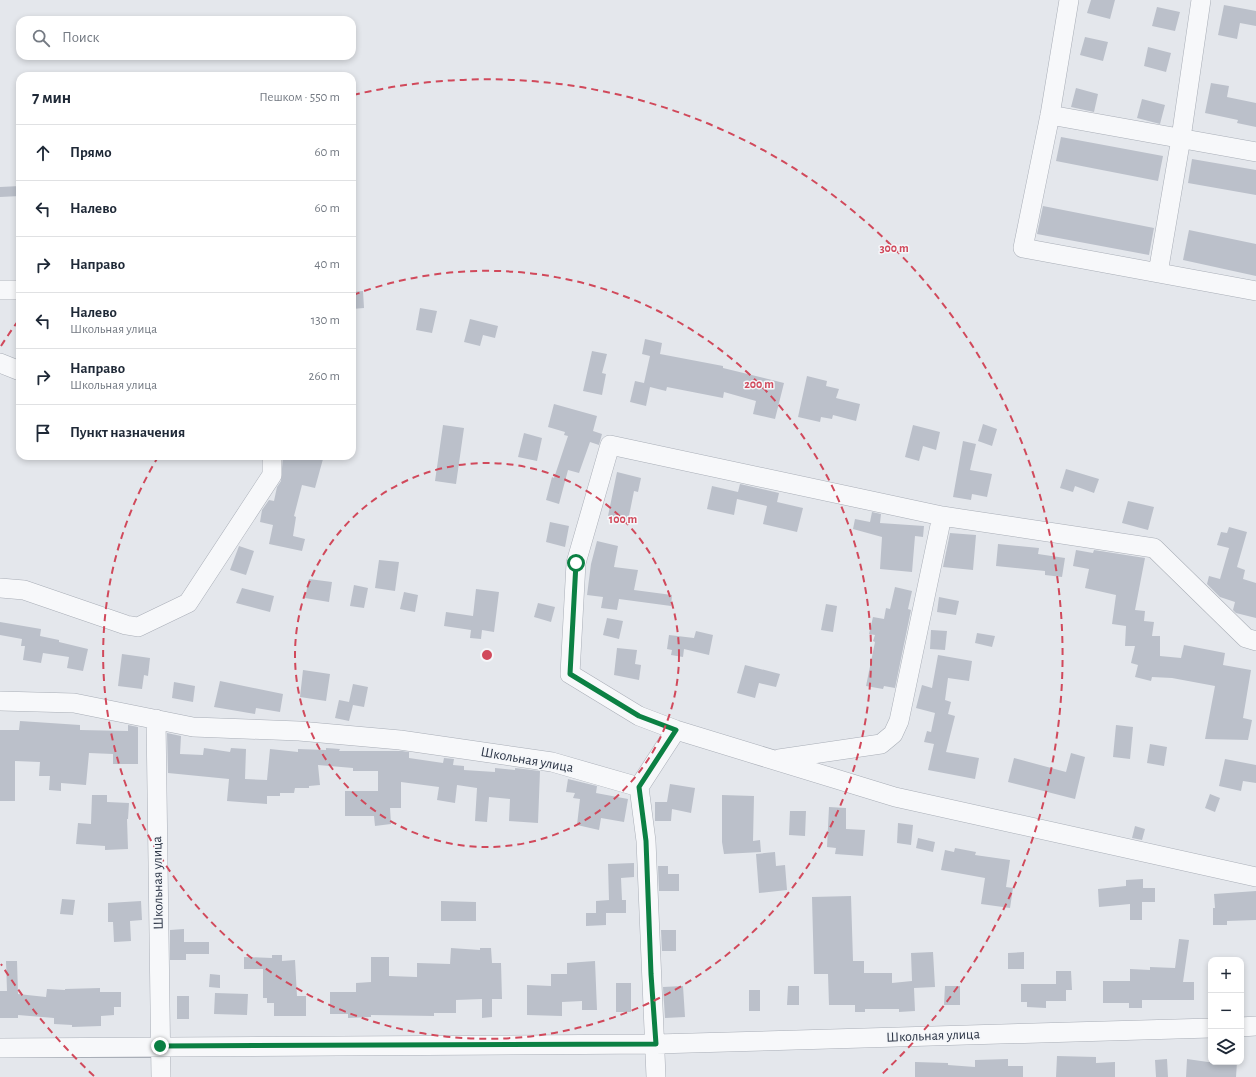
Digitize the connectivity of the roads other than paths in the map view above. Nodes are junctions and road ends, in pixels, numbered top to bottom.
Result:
1 (1069, 0) edge
2 (1201, 0) edge
3 (1050, 115) junction
4 (1181, 138) junction
5 (1256, 152) edge
6 (1158, 273) junction
7 (0, 290) edge
8 (16, 290) edge
9 (1256, 291) edge
10 (0, 364) edge
11 (16, 370) edge
12 (272, 460) edge
13 (942, 516) junction
14 (0, 588) edge
15 (1256, 641) edge
16 (0, 701) edge
17 (156, 720) junction
18 (676, 730) junction
19 (774, 760) junction
20 (639, 787) junction
21 (1256, 877) edge
22 (1256, 1026) edge
23 (1244, 1027) edge
24 (1208, 1028) edge
25 (656, 1044) junction
26 (160, 1046) junction
27 (0, 1048) edge
28 (161, 1077) edge
29 (656, 1077) edge

1 - 3 street
2 - 4 street
3 - 4 street
3 - 6 street
4 - 5 street
4 - 6 street
6 - 9 street
7 - 8 street
10 - 11 street
12 - 14 street
13 - 15 street
13 - 18 street
13 - 19 street
16 - 17 street, Школьная улица
17 - 20 street, Школьная улица
17 - 26 street, Школьная улица
18 - 19 street
18 - 20 street
19 - 21 street
20 - 25 street
22 - 23 street
24 - 25 street, Школьная улица
25 - 26 street, Школьная улица
25 - 29 street
26 - 27 street, Школьная улица
26 - 28 street, Школьная улица

